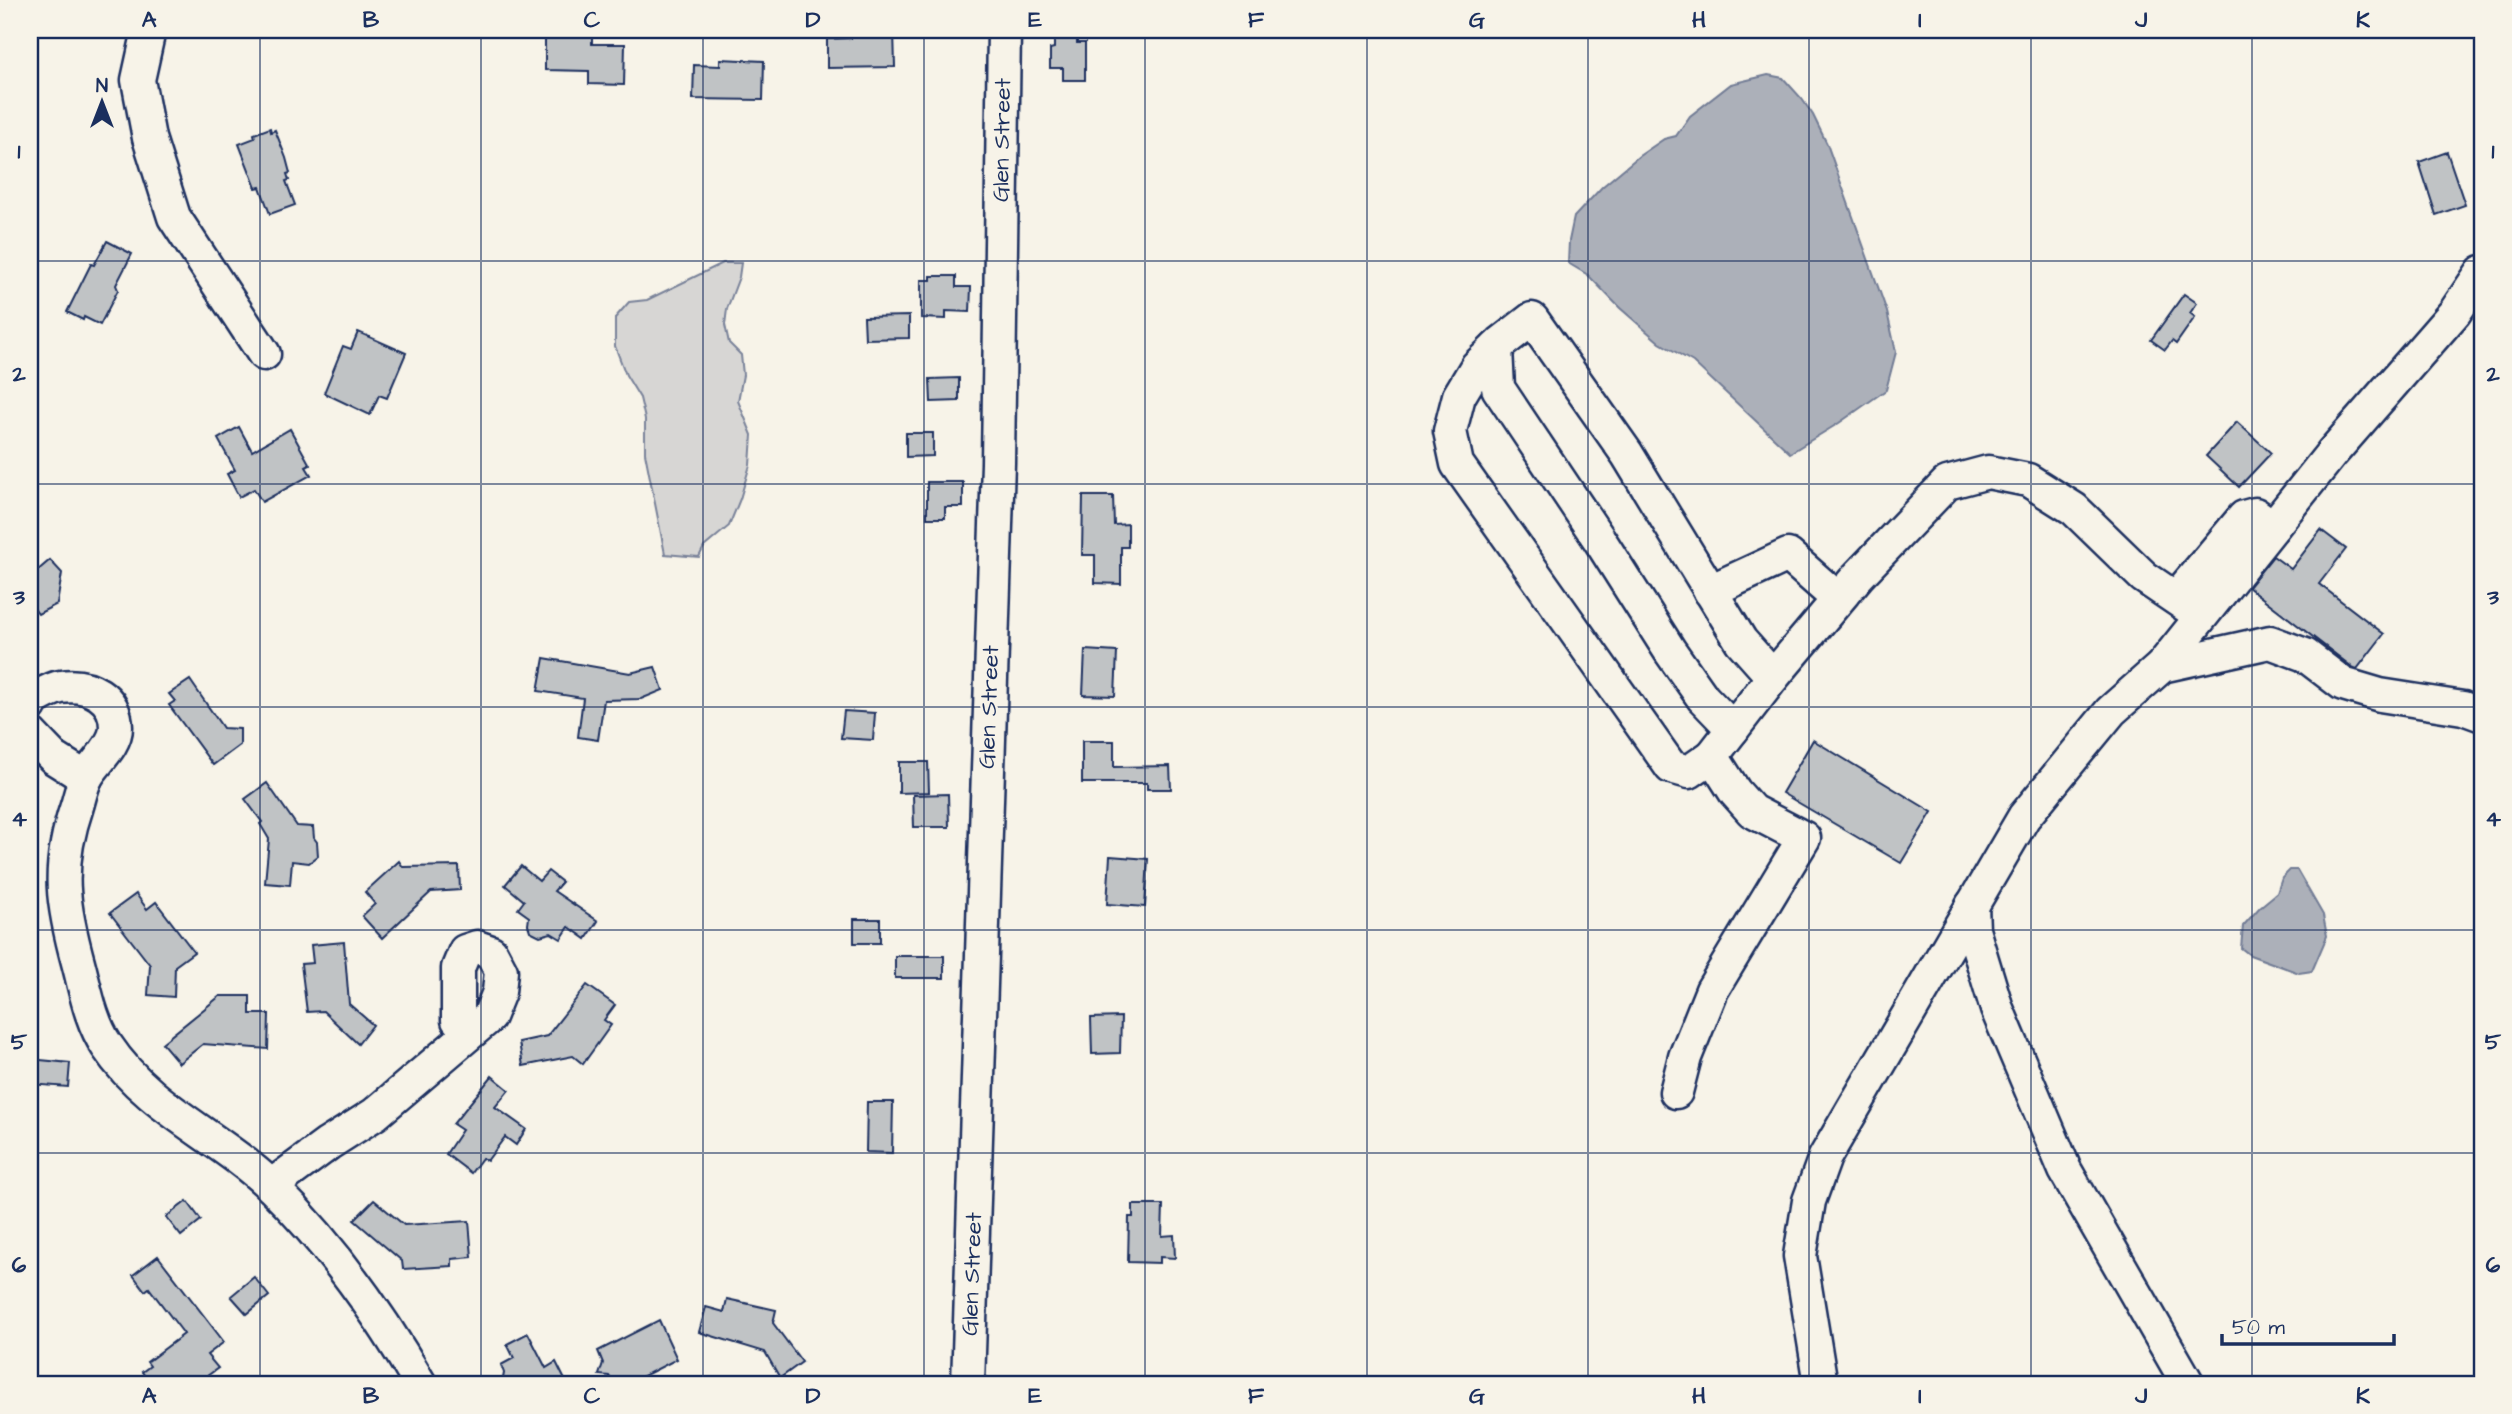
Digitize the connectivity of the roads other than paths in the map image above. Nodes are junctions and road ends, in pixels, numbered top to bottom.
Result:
1 (148, 30) edge
2 (1004, 30) edge
3 (2482, 272) edge
4 (1496, 348) junction
5 (264, 354) dead end
6 (1710, 591) junction
7 (1839, 599) junction
8 (2188, 607) junction
9 (2162, 666) junction
10 (1773, 677) junction
11 (30, 706) edge
12 (2482, 715) edge
13 (1733, 729) junction
14 (30, 733) edge
15 (1712, 756) junction
16 (86, 778) junction
17 (1972, 905) junction
18 (470, 1033) dead end
19 (1676, 1092) dead end
20 (271, 1186) junction
21 (420, 1384) edge
22 (968, 1384) edge
23 (1821, 1384) edge
24 (2188, 1384) edge

1 - 5 street
2 - 22 street, Glen Street
3 - 8 street
4 - 6 street
4 - 13 street
4 - 15 street
6 - 7 street
6 - 10 street
7 - 8 street
7 - 10 street
8 - 9 street
9 - 12 street
9 - 17 street
10 - 13 street
11 - 16 street
13 - 15 street
14 - 16 street
15 - 19 street
16 - 20 street
17 - 23 street
17 - 24 street
18 - 20 street
20 - 21 street

